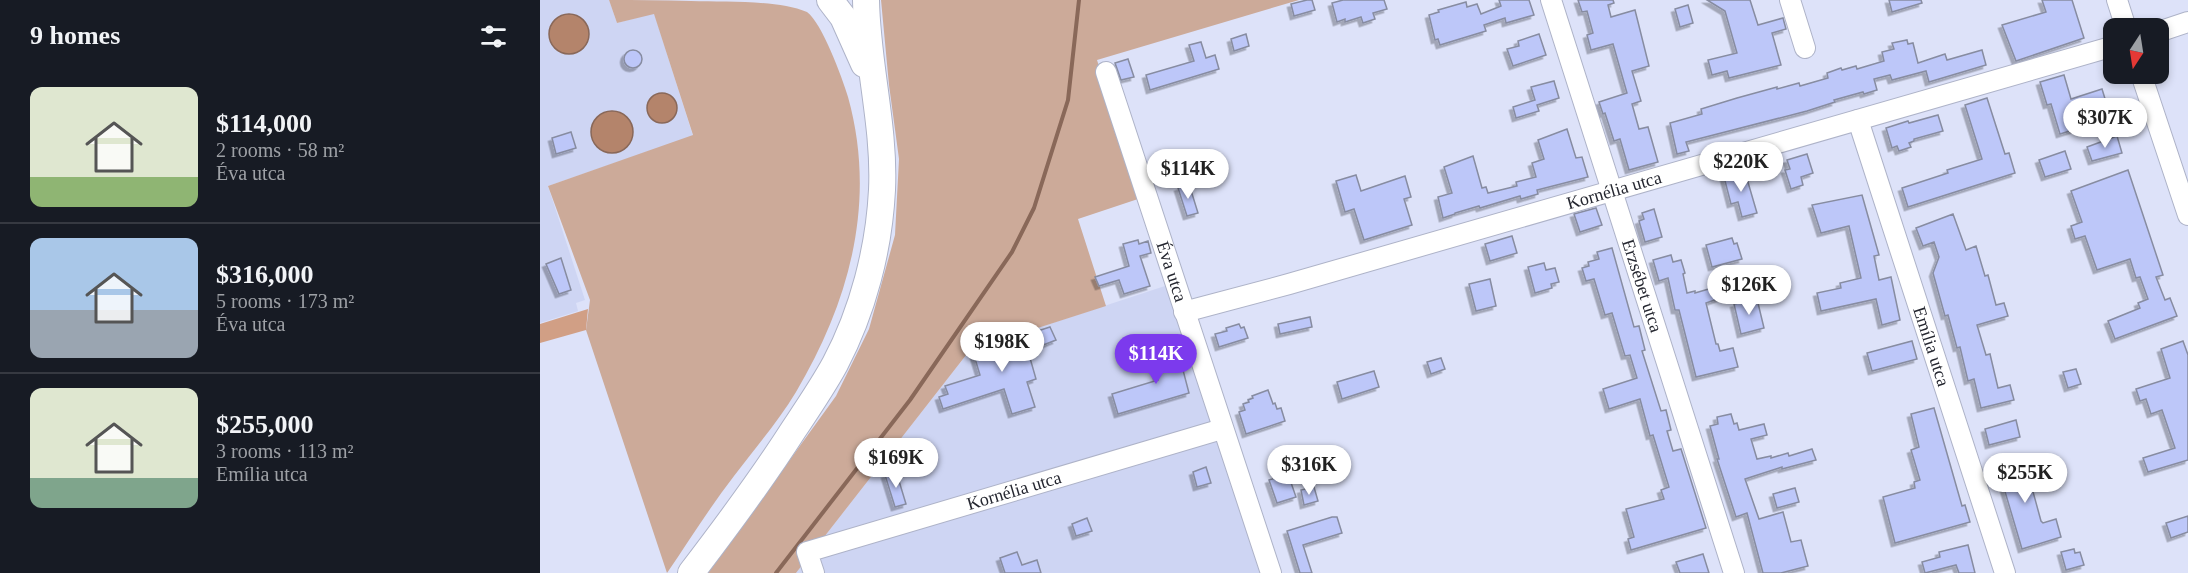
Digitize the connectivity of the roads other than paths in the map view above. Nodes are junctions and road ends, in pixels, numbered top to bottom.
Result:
1 (830, 0) edge
2 (866, 0) edge
3 (1551, 0) edge
4 (1790, 0) edge
5 (2117, 0) edge
6 (2123, 18) edge
7 (2188, 22) edge
8 (2169, 28) edge
9 (1805, 48) dead end
10 (2103, 49) edge
11 (1106, 72) dead end
12 (2144, 84) edge
13 (875, 92) junction
14 (1858, 120) junction
15 (1613, 190) junction
16 (2188, 215) edge
17 (1184, 312) junction
18 (1222, 429) junction
19 (691, 573) edge
20 (814, 573) edge
21 (1271, 573) edge
22 (1734, 573) edge
23 (2005, 573) edge

1 - 13 main road
2 - 13 main road
3 - 15 street, Erzsébet utca
4 - 9 street
5 - 6 street
7 - 8 street
10 - 14 street, Kornélia utca
11 - 17 street, Éva utca
12 - 16 street
13 - 19 main road
14 - 15 street, Kornélia utca
14 - 23 street, Emília utca
15 - 17 street, Kornélia utca
15 - 22 street, Erzsébet utca
17 - 18 street, Éva utca
18 - 20 street, Kornélia utca
18 - 21 street, Éva utca

